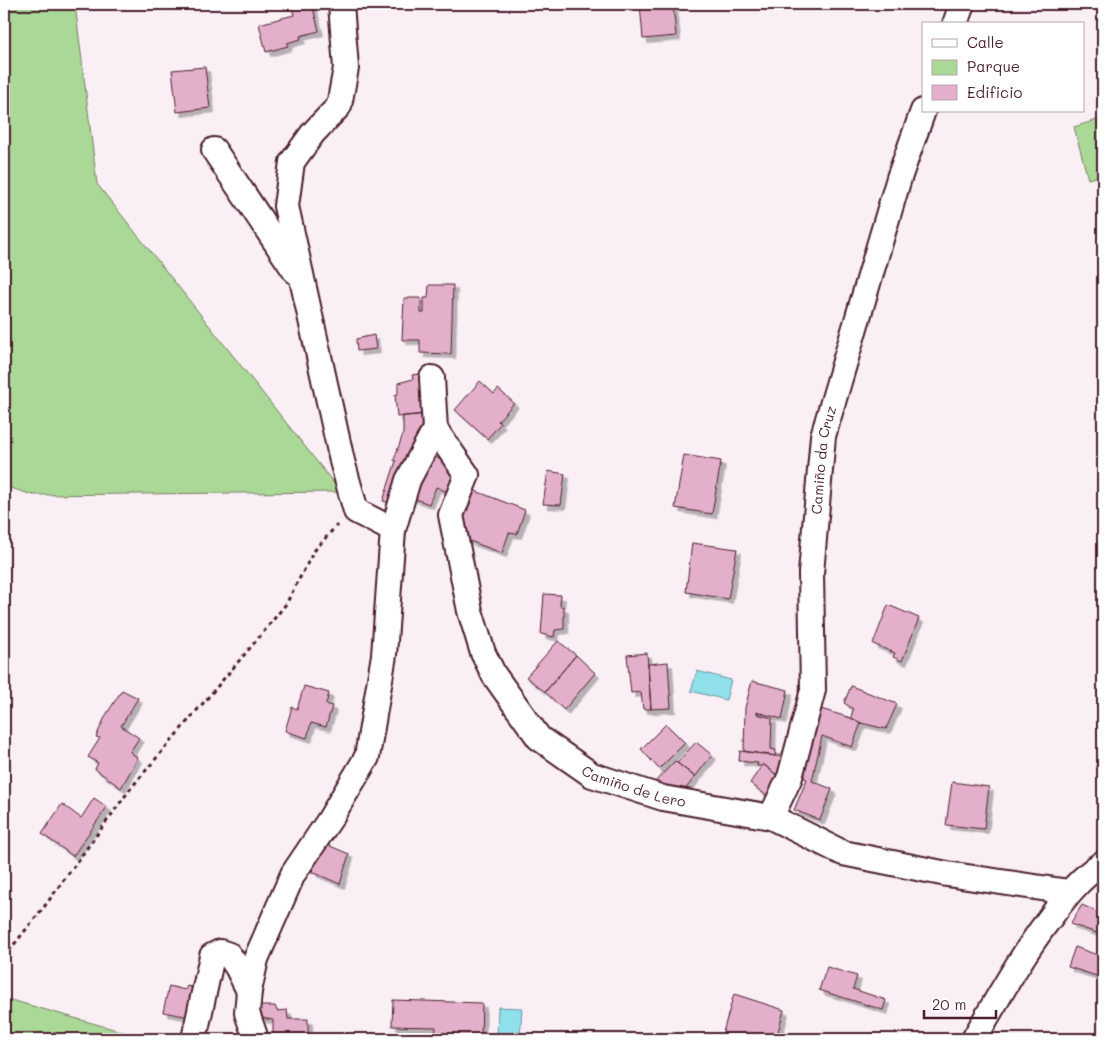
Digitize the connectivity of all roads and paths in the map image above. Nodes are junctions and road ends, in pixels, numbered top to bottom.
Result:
1 (341, 4) edge
2 (962, 4) edge
3 (956, 22) edge
4 (923, 112) edge
5 (214, 150) dead end
6 (302, 282) junction
7 (432, 378) dead end
8 (435, 429) junction
9 (356, 511) junction
10 (393, 530) junction
11 (771, 817) junction
12 (1103, 863) edge
13 (1069, 892) junction
14 (4, 956) edge
15 (249, 992) junction
16 (194, 1039) edge
17 (256, 1039) edge
18 (974, 1039) edge

1 - 6 street
2 - 3 street
4 - 11 street, Camiño da Cruz
5 - 6 street
6 - 9 street
7 - 8 street
8 - 10 street
8 - 11 street, Camiño de Lero
9 - 10 street
9 - 14 path
10 - 15 street
11 - 13 street, Camiño de Lero
12 - 13 street
13 - 18 street
15 - 16 street
15 - 17 street

